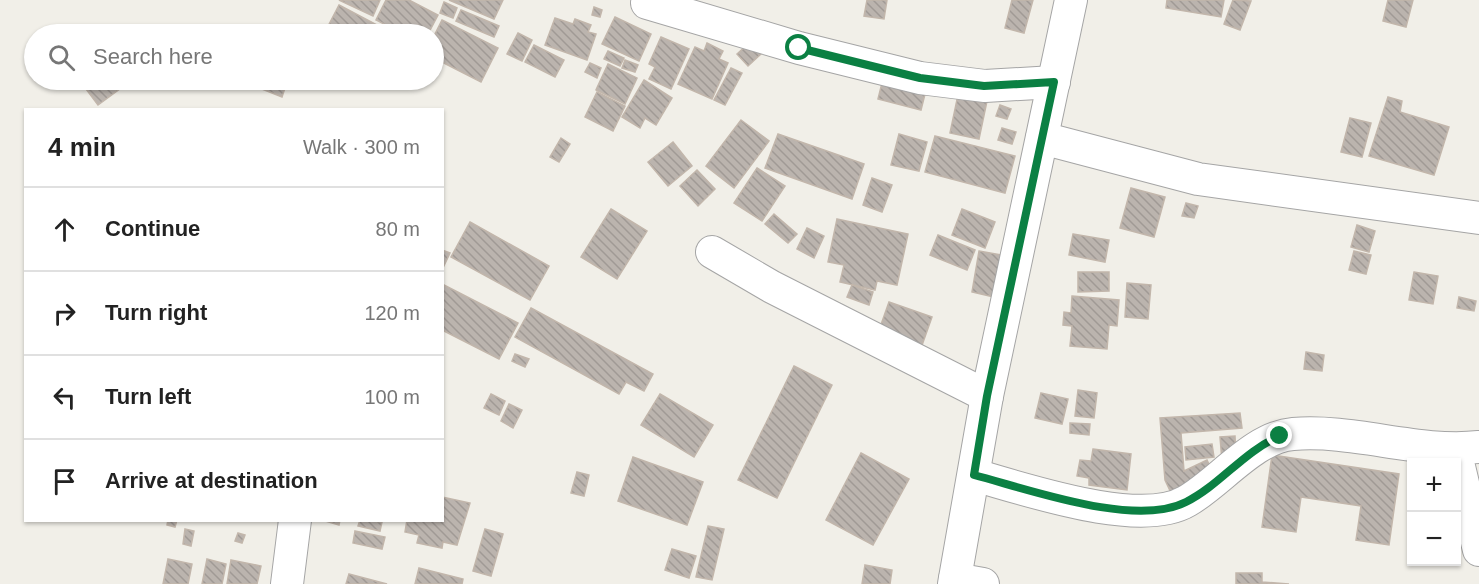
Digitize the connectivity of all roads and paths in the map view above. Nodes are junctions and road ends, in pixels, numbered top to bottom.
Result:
1 (1071, 0) edge
2 (647, 3) dead end
3 (1054, 82) junction
4 (1042, 138) junction
5 (1479, 218) edge
6 (712, 252) dead end
7 (987, 396) junction
8 (1467, 448) edge
9 (974, 475) junction
10 (295, 522) edge
11 (1479, 550) edge
12 (964, 582) edge
13 (287, 584) edge

1 - 3 street
2 - 3 street
3 - 4 street
4 - 5 street
4 - 7 street
6 - 7 street
7 - 9 street
8 - 9 street
8 - 11 street
9 - 12 street
10 - 13 street

